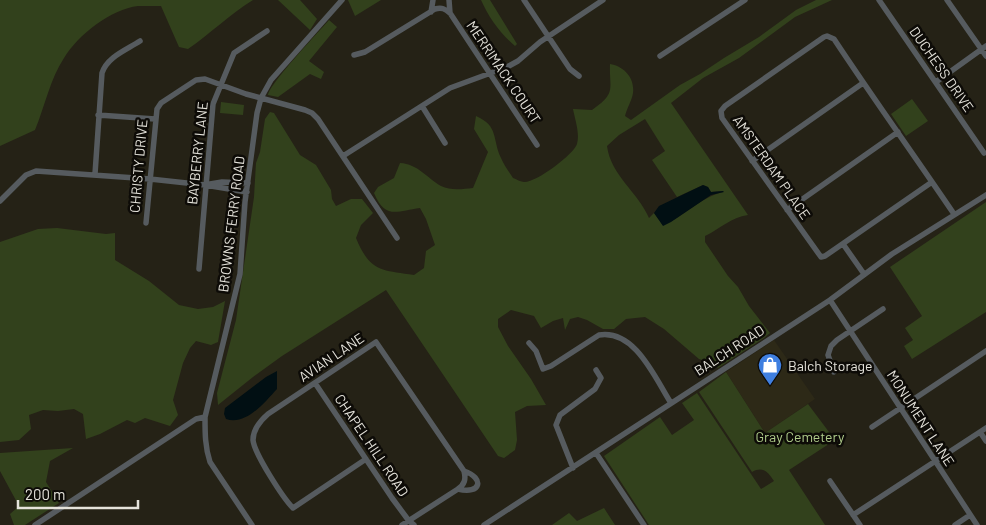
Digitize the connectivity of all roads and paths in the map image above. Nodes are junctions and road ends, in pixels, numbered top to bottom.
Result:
1 (342, 0) edge
2 (433, 0) edge
3 (450, 0) edge
4 (524, 0) edge
5 (603, 0) edge
6 (745, 0) edge
7 (879, 0) edge
8 (947, 0) edge
9 (431, 12) junction
10 (450, 14) junction
11 (267, 31) dead end
12 (548, 36) junction
13 (140, 41) dead end
14 (984, 48) edge
15 (354, 55) dead end
16 (660, 56) dead end
17 (986, 56) edge
18 (490, 74) junction
19 (579, 76) dead end
20 (936, 82) junction
21 (863, 83) junction
22 (221, 85) junction
23 (260, 98) junction
24 (422, 106) junction
25 (98, 115) junction
26 (155, 118) junction
27 (898, 132) junction
28 (445, 143) dead end
29 (537, 145) dead end
30 (984, 153) dead end
31 (343, 156) junction
32 (752, 161) junction
33 (95, 174) junction
34 (150, 179) junction
35 (932, 182) junction
36 (248, 183) junction
37 (206, 185) junction
38 (247, 192) junction
39 (986, 194) edge
40 (0, 201) edge
41 (787, 210) junction
42 (954, 214) junction
43 (146, 223) dead end
44 (397, 238) dead end
45 (843, 244) junction
46 (199, 269) dead end
47 (864, 274) junction
48 (830, 300) junction
49 (883, 309) dead end
50 (850, 332) junction
51 (529, 343) dead end
52 (986, 351) edge
53 (596, 370) dead end
54 (834, 372) dead end
55 (315, 384) junction
56 (671, 403) junction
57 (900, 408) junction
58 (206, 417) junction
59 (872, 426) dead end
60 (986, 428) edge
61 (980, 432) junction
62 (986, 441) edge
63 (596, 453) junction
64 (366, 459) junction
65 (934, 462) junction
66 (573, 468) junction
67 (464, 471) junction
68 (830, 481) dead end
69 (458, 489) junction
70 (853, 515) junction
71 (970, 515) junction
72 (409, 523) edge
73 (34, 525) edge
74 (252, 525) edge
75 (402, 525) edge
76 (414, 525) edge
77 (484, 525) edge
78 (644, 525) edge
79 (860, 525) edge
80 (955, 525) edge
81 (977, 525) edge

1 - 23 street, BROWNS FERRY ROAD
2 - 9 street
3 - 10 street, MERRIMACK COURT
4 - 12 street
5 - 12 street
6 - 16 street
7 - 20 street, DUCHESS DRIVE
8 - 14 street
9 - 10 street, MERRIMACK COURT
9 - 15 street
10 - 18 street, MERRIMACK COURT
11 - 22 street, BAYBERRY LANE
12 - 18 street
12 - 19 street
13 - 25 street
14 - 17 street
14 - 20 street
18 - 24 street
18 - 29 street, MERRIMACK COURT
20 - 30 street, DUCHESS DRIVE
21 - 27 street, AMSTERDAM PLACE
21 - 32 street
21 - 32 street, AMSTERDAM PLACE
22 - 23 street, CHRISTY DRIVE
22 - 26 street, CHRISTY DRIVE
22 - 37 street, BAYBERRY LANE
23 - 31 street, CHRISTY DRIVE
23 - 36 street, BROWNS FERRY ROAD
24 - 28 street
24 - 31 street
25 - 26 street
25 - 33 street
26 - 34 street, CHRISTY DRIVE
27 - 35 street, AMSTERDAM PLACE
27 - 41 street
31 - 44 street, CHRISTY DRIVE
32 - 41 street, AMSTERDAM PLACE
33 - 34 street
33 - 40 street
34 - 37 street
34 - 43 street, CHRISTY DRIVE
35 - 42 street, AMSTERDAM PLACE
35 - 45 street, AMSTERDAM PLACE
36 - 37 street
36 - 38 street, BROWNS FERRY ROAD
37 - 38 street
37 - 46 street, BAYBERRY LANE
38 - 58 street, BROWNS FERRY ROAD
39 - 42 street, BALCH ROAD
41 - 45 street, AMSTERDAM PLACE
42 - 47 street, BALCH ROAD
45 - 47 street
47 - 48 street, BALCH ROAD
48 - 50 street, MONUMENT LANE
48 - 56 street, BALCH ROAD
49 - 50 street
50 - 54 street
50 - 57 street, MONUMENT LANE
51 - 56 street
52 - 57 street
53 - 66 street
55 - 64 street, CHAPEL HILL ROAD
55 - 64 street, AVIAN LANE
55 - 67 street, AVIAN LANE
56 - 63 street, BALCH ROAD
57 - 59 street
57 - 65 street, MONUMENT LANE
58 - 73 street
58 - 74 street, BROWNS FERRY ROAD
60 - 61 street
61 - 62 street
61 - 65 street
63 - 66 street, BALCH ROAD
63 - 78 street
64 - 72 street, CHAPEL HILL ROAD
65 - 70 street
65 - 71 street, MONUMENT LANE
66 - 77 street, BALCH ROAD
67 - 69 street
67 - 69 street
68 - 70 street
69 - 72 street
70 - 79 street
71 - 80 street
71 - 81 street, MONUMENT LANE
72 - 75 street
72 - 76 street, CHAPEL HILL ROAD

